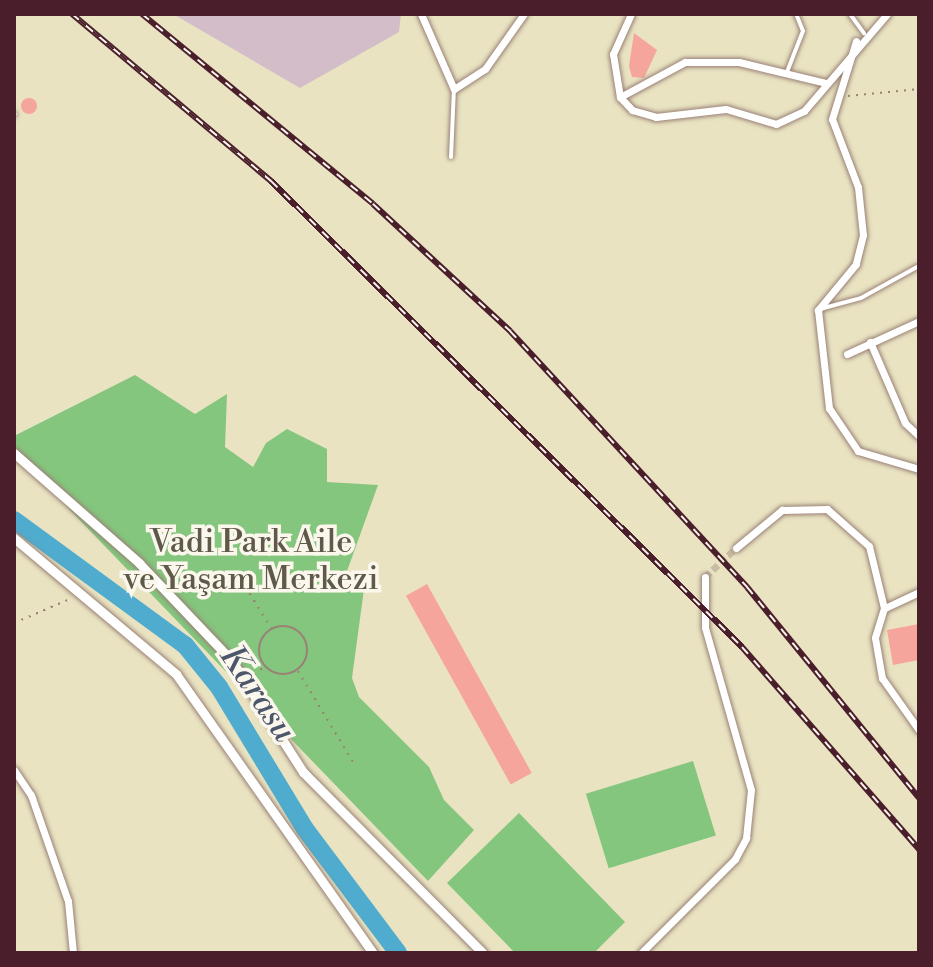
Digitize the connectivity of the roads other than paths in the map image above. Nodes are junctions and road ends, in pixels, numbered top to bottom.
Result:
1 (421, 14) edge
2 (524, 14) edge
3 (631, 14) edge
4 (796, 14) edge
5 (850, 14) edge
6 (887, 14) edge
7 (864, 33) junction
8 (856, 41) junction
9 (786, 74) junction
10 (826, 83) junction
11 (454, 89) junction
12 (620, 97) junction
13 (451, 157) dead end
14 (919, 266) edge
15 (818, 310) junction
16 (919, 321) edge
17 (870, 342) junction
18 (847, 354) dead end
19 (919, 436) edge
20 (14, 453) edge
21 (919, 469) edge
22 (14, 538) edge
23 (736, 548) tunnel mouth
24 (705, 577) dead end
25 (919, 592) edge
26 (884, 608) junction
27 (919, 730) edge
28 (14, 770) edge
29 (73, 953) edge
30 (373, 953) edge
31 (483, 953) edge
32 (641, 953) edge

1 - 11 street
2 - 11 street
3 - 12 street
4 - 9 lane
5 - 7 lane
6 - 7 street
7 - 8 street
8 - 10 street
8 - 15 street
9 - 10 street
9 - 12 street
10 - 12 street
11 - 13 lane
14 - 15 lane
15 - 21 street
16 - 17 street
17 - 18 street
17 - 19 street
20 - 31 street
22 - 30 street
23 - 26 street
24 - 32 street
25 - 26 street
26 - 27 street
28 - 29 street

